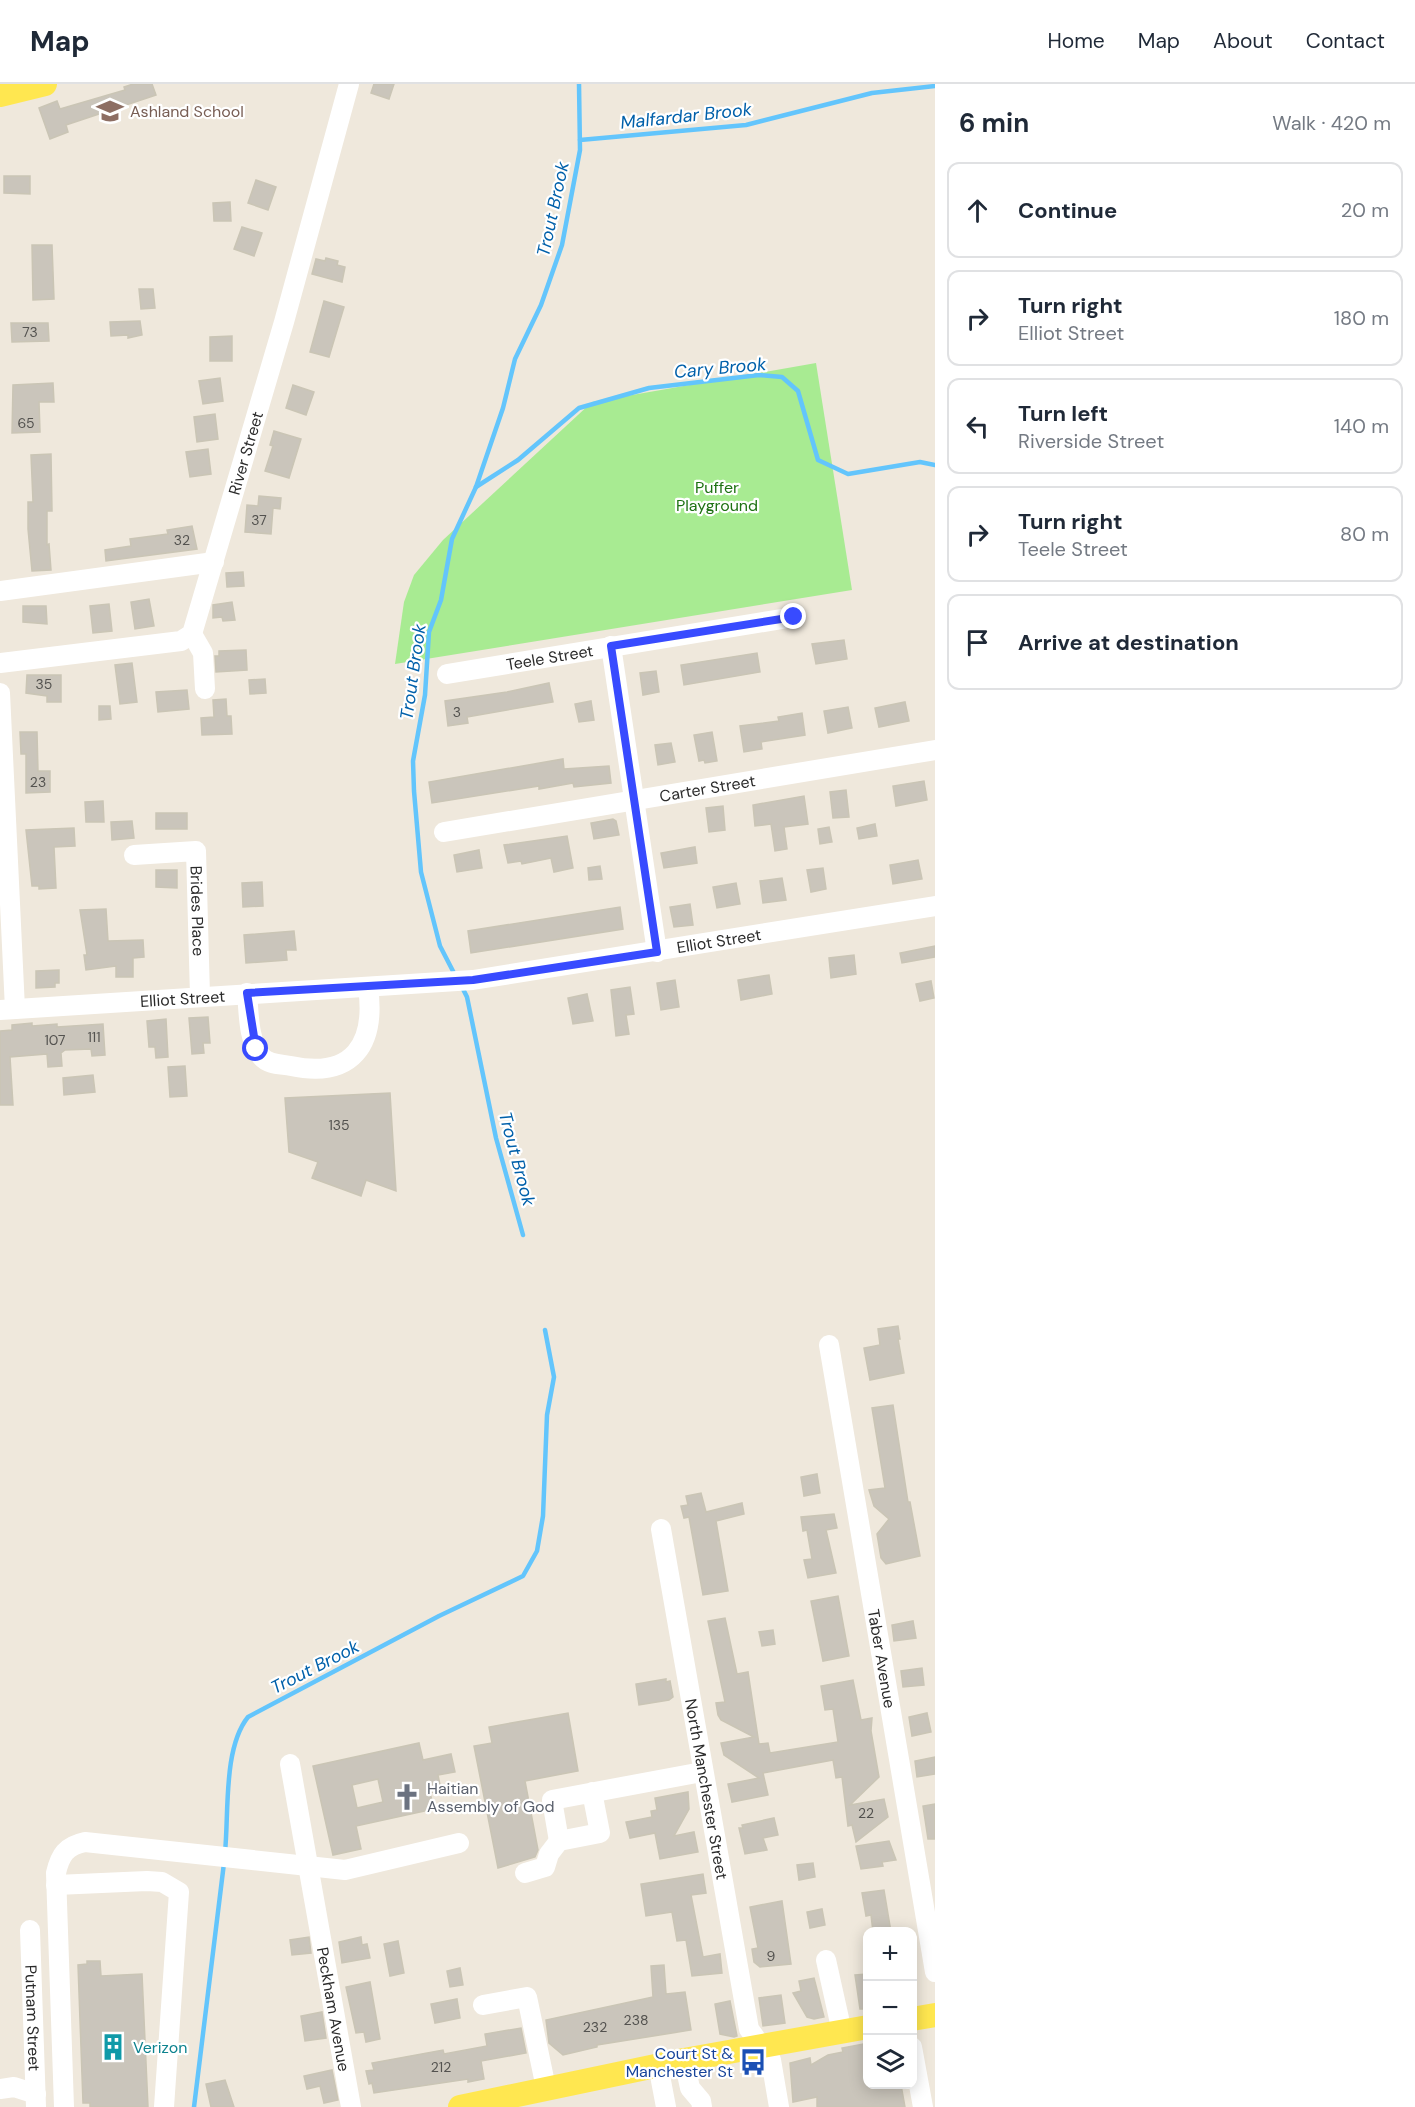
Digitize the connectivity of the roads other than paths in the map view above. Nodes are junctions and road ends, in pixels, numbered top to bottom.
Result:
1 (45, 84) edge
2 (349, 84) edge
3 (0, 95) edge
4 (214, 562) junction
5 (0, 591) edge
6 (794, 617) dead end
7 (192, 634) junction
8 (611, 646) junction
9 (0, 663) edge
10 (447, 674) dead end
11 (205, 689) dead end
12 (0, 693) edge
13 (935, 750) edge
14 (634, 802) junction
15 (444, 832) dead end
16 (134, 855) dead end
17 (935, 906) edge
18 (657, 952) junction
19 (368, 987) junction
20 (247, 993) junction
21 (200, 996) junction
22 (7, 1010) edge
23 (829, 1345) dead end
24 (661, 1529) dead end
25 (290, 1764) dead end
26 (702, 1773) junction
27 (592, 1792) junction
28 (559, 1841) junction
29 (459, 1843) dead end
30 (159, 1850) junction
31 (309, 1867) junction
32 (927, 1871) edge
33 (525, 1872) dead end
34 (155, 1881) junction
35 (56, 1885) junction
36 (30, 1930) dead end
37 (826, 1960) dead end
38 (934, 1963) edge
39 (483, 2005) dead end
40 (935, 2015) edge
41 (917, 2018) edge
42 (863, 2028) edge
43 (842, 2032) junction
44 (761, 2047) junction
45 (684, 2060) junction
46 (658, 2065) junction
47 (0, 2074) edge
48 (917, 2074) edge
49 (546, 2088) junction
50 (0, 2089) edge
51 (36, 2100) edge
52 (484, 2104) edge
53 (64, 2107) edge
54 (164, 2107) edge
55 (351, 2107) edge
56 (460, 2107) edge
57 (666, 2107) edge
58 (702, 2107) edge
59 (779, 2107) edge
60 (923, 2107) edge

1 - 3 main road
2 - 4 street, River Street
4 - 5 street
4 - 7 street, River Street
6 - 8 street, Teele Street
7 - 9 street
7 - 11 street
8 - 10 street, Teele Street
8 - 14 street
12 - 22 street
13 - 14 street, Carter Street
14 - 15 street, Carter Street
14 - 18 street
16 - 21 street, Brides Place
17 - 18 street, Elliot Street
18 - 19 street, Elliot Street
19 - 20 street, Elliot Street
19 - 20 street
20 - 21 street, Elliot Street
21 - 22 street, Elliot Street
23 - 32 street, Taber Avenue
24 - 26 street, North Manchester Street
25 - 31 street, Peckham Avenue
26 - 27 street
26 - 44 street, North Manchester Street
27 - 28 street
27 - 28 street
28 - 33 street
29 - 31 street
30 - 31 street
30 - 34 street
30 - 35 street
31 - 55 street, Peckham Avenue
32 - 38 street, Taber Avenue
34 - 35 street
34 - 54 street
35 - 53 street
36 - 51 street, Putnam Street
37 - 43 street
39 - 49 street
40 - 41 main road
42 - 43 main road
43 - 44 main road
44 - 45 main road
44 - 59 street, North Manchester Street
45 - 46 main road
45 - 58 street
46 - 49 main road
46 - 57 street
47 - 50 street
48 - 60 street
49 - 52 main road
50 - 51 street
52 - 56 main road

